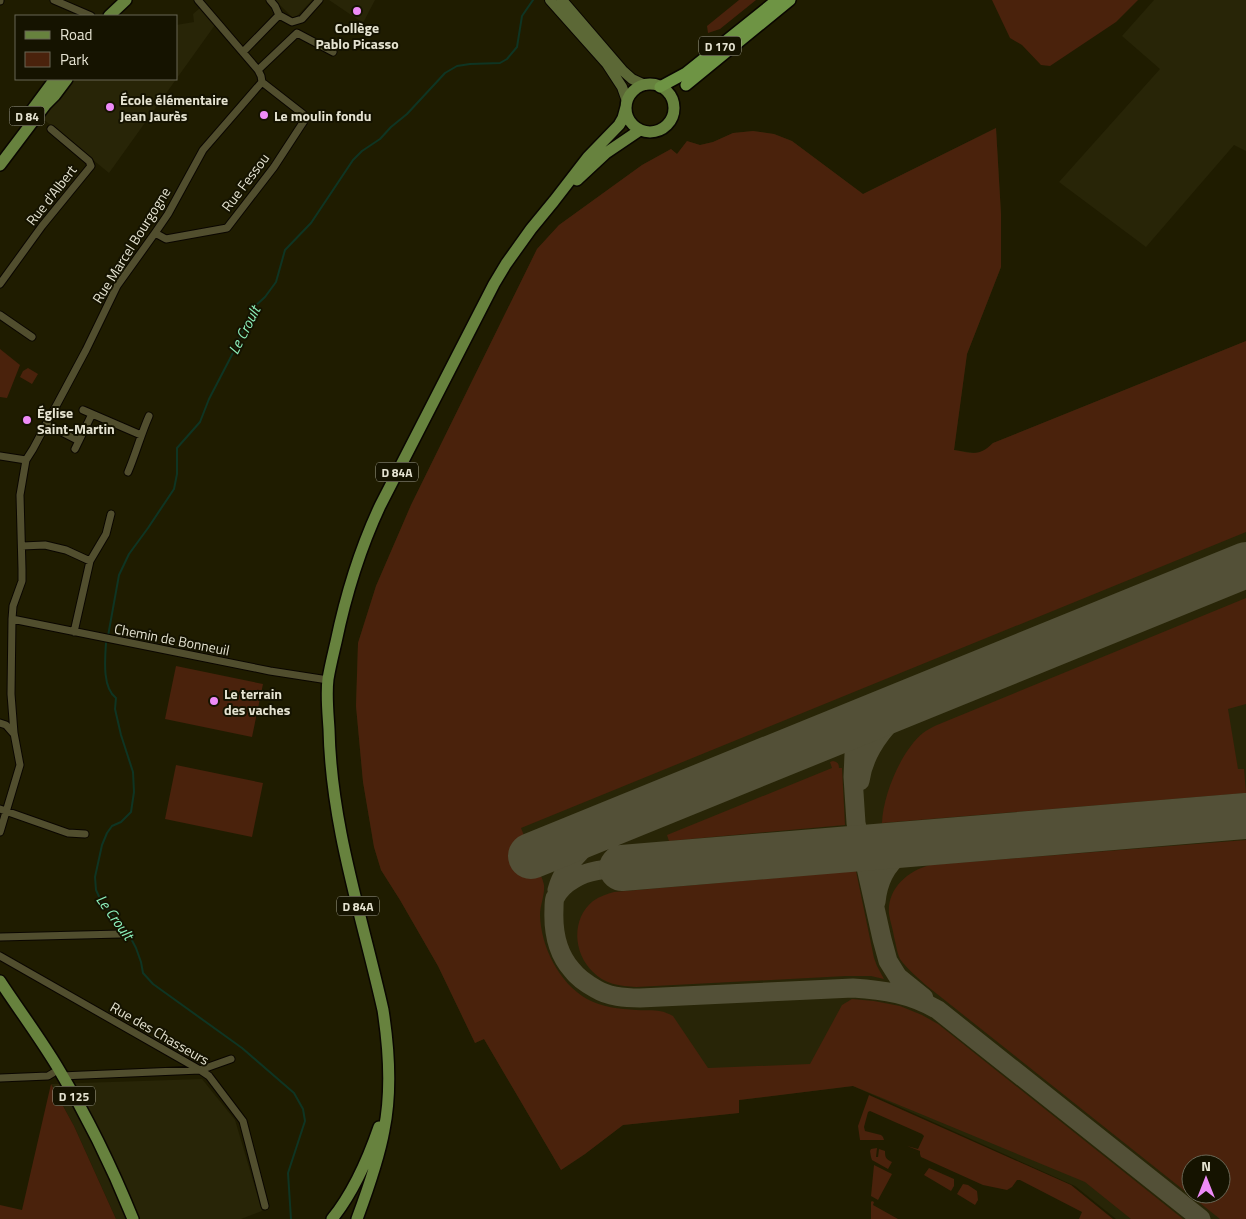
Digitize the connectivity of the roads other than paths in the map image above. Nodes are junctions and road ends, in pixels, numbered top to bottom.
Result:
1 (54, 0) edge
2 (126, 0) edge
3 (198, 0) edge
4 (270, 0) edge
5 (319, 0) edge
6 (550, 0) edge
7 (562, 0) edge
8 (777, 0) edge
9 (790, 0) edge
10 (63, 2) edge
11 (89, 15) edge
12 (110, 15) edge
13 (279, 15) junction
14 (244, 52) junction
15 (332, 52) dead end
16 (258, 70) junction
17 (54, 80) edge
18 (66, 80) edge
19 (262, 82) junction
20 (645, 85) junction
21 (686, 85) joint
22 (660, 87) junction
23 (627, 104) junction
24 (674, 105) junction
25 (51, 129) dead end
26 (640, 130) junction
27 (0, 153) edge
28 (0, 165) edge
29 (554, 201) junction
30 (155, 233) junction
31 (0, 284) edge
32 (0, 314) edge
33 (32, 337) dead end
34 (83, 410) dead end
35 (92, 414) junction
36 (149, 416) dead end
37 (46, 424) junction
38 (140, 435) junction
39 (79, 441) junction
40 (75, 449) dead end
41 (0, 456) edge
42 (26, 460) junction
43 (128, 472) dead end
44 (111, 514) dead end
45 (22, 546) junction
46 (90, 561) junction
47 (12, 619) junction
48 (74, 632) junction
49 (334, 650) junction
50 (328, 680) junction
51 (328, 715) junction
52 (0, 723) edge
53 (14, 733) junction
54 (3, 810) edge
55 (0, 832) edge
56 (85, 834) dead end
57 (121, 934) dead end
58 (0, 938) edge
59 (0, 956) edge
60 (0, 982) edge
61 (0, 991) edge
62 (231, 1059) dead end
63 (200, 1070) junction
64 (58, 1075) junction
65 (0, 1078) edge
66 (388, 1097) junction
67 (265, 1206) dead end
68 (128, 1219) edge
69 (133, 1219) edge
70 (332, 1219) edge
71 (357, 1219) edge

1 - 10 street
2 - 12 main road
3 - 14 street
4 - 13 street
5 - 13 street
6 - 23 main road
7 - 20 main road
8 - 22 highway, D 170
9 - 21 highway, D 170
10 - 11 street
13 - 14 street
14 - 16 street
15 - 16 street
16 - 19 street
17 - 27 main road, D 84
18 - 28 main road, D 84
19 - 30 street, Rue Marcel Bourgogne
19 - 30 street, Rue Fessou
20 - 22 main road
20 - 23 main road
21 - 24 main road, D 170
22 - 24 main road
23 - 26 main road
23 - 29 main road, D 84A
24 - 26 main road
25 - 31 street, Rue d'Albert
26 - 29 main road, D 84A
29 - 49 main road, D 84A
30 - 37 street, Rue Marcel Bourgogne
32 - 33 street
34 - 35 street
35 - 38 street
35 - 39 street
36 - 38 street
37 - 39 street
37 - 42 street, Rue Marcel Bourgogne
38 - 43 street
39 - 40 street
41 - 42 street
42 - 45 street
44 - 46 street
45 - 46 street
45 - 47 street
46 - 48 street
47 - 48 street, Chemin de Bonneuil
47 - 53 street
48 - 50 street, Chemin de Bonneuil
49 - 50 main road, D 84A
49 - 51 main road, D 84A
50 - 51 main road, D 84A
51 - 66 main road, D 84A
52 - 53 street
53 - 54 street
54 - 55 street
54 - 56 street
57 - 58 street
59 - 63 street, Rue des Chasseurs
60 - 64 main road, D 125
61 - 64 main road, D 125
62 - 63 street
63 - 64 street
63 - 67 street, Rue des Chasseurs
64 - 65 street
64 - 68 main road, D 125
64 - 69 main road, D 125
66 - 70 main road, D 84A
66 - 71 main road, D 84A

